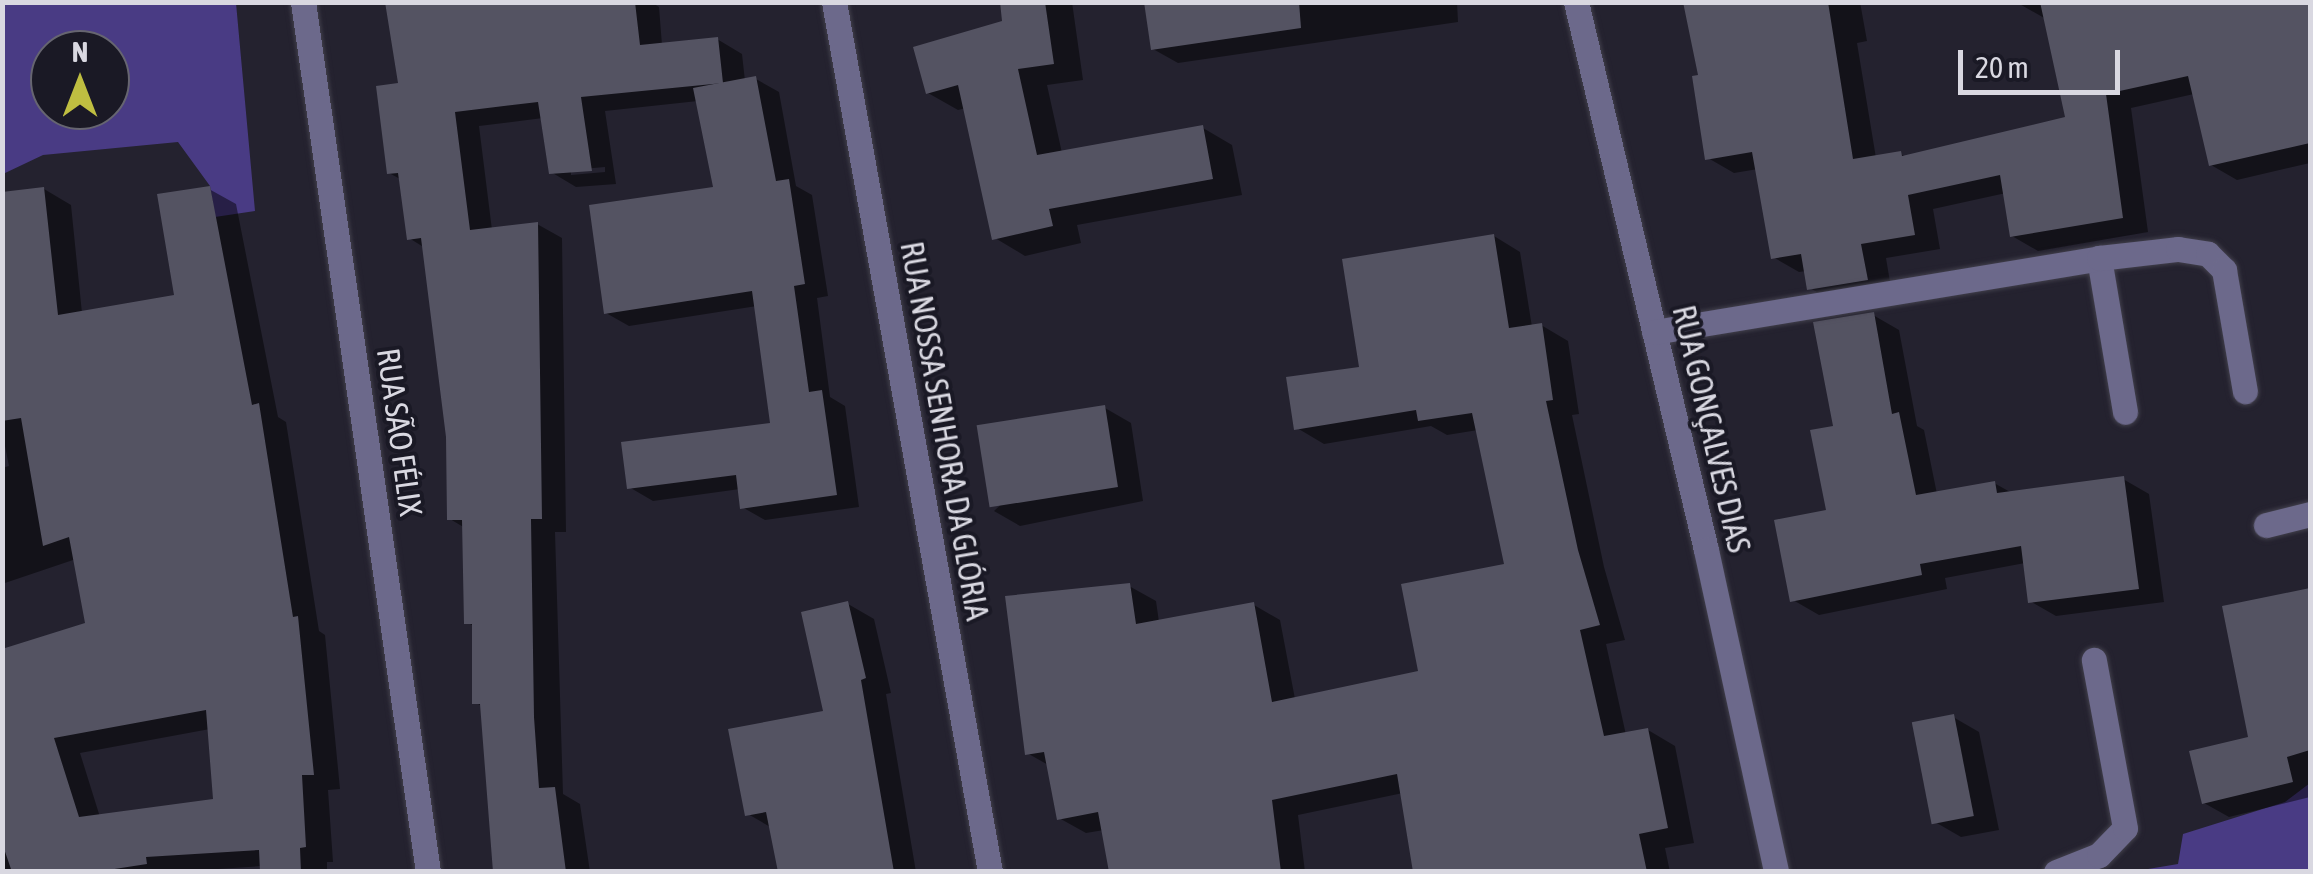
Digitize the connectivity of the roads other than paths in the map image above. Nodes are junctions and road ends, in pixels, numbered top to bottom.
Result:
1 (304, 2) edge
2 (834, 2) edge
3 (1576, 2) edge
4 (2098, 258) junction
5 (1654, 332) junction
6 (2244, 391) dead end
7 (2126, 412) dead end
8 (2310, 514) edge
9 (2266, 525) dead end
10 (2094, 660) dead end
11 (428, 872) edge
12 (990, 872) edge
13 (1776, 872) edge
14 (2056, 872) edge

1 - 11 street, RUA SÃO FÉLIX
2 - 12 street, RUA NOSSA SENHORA DA GLÓRIA
3 - 5 street, RUA GONÇALVES DIAS
4 - 5 street
4 - 6 street
4 - 7 street
5 - 13 street, RUA GONÇALVES DIAS
8 - 9 street
10 - 14 street

